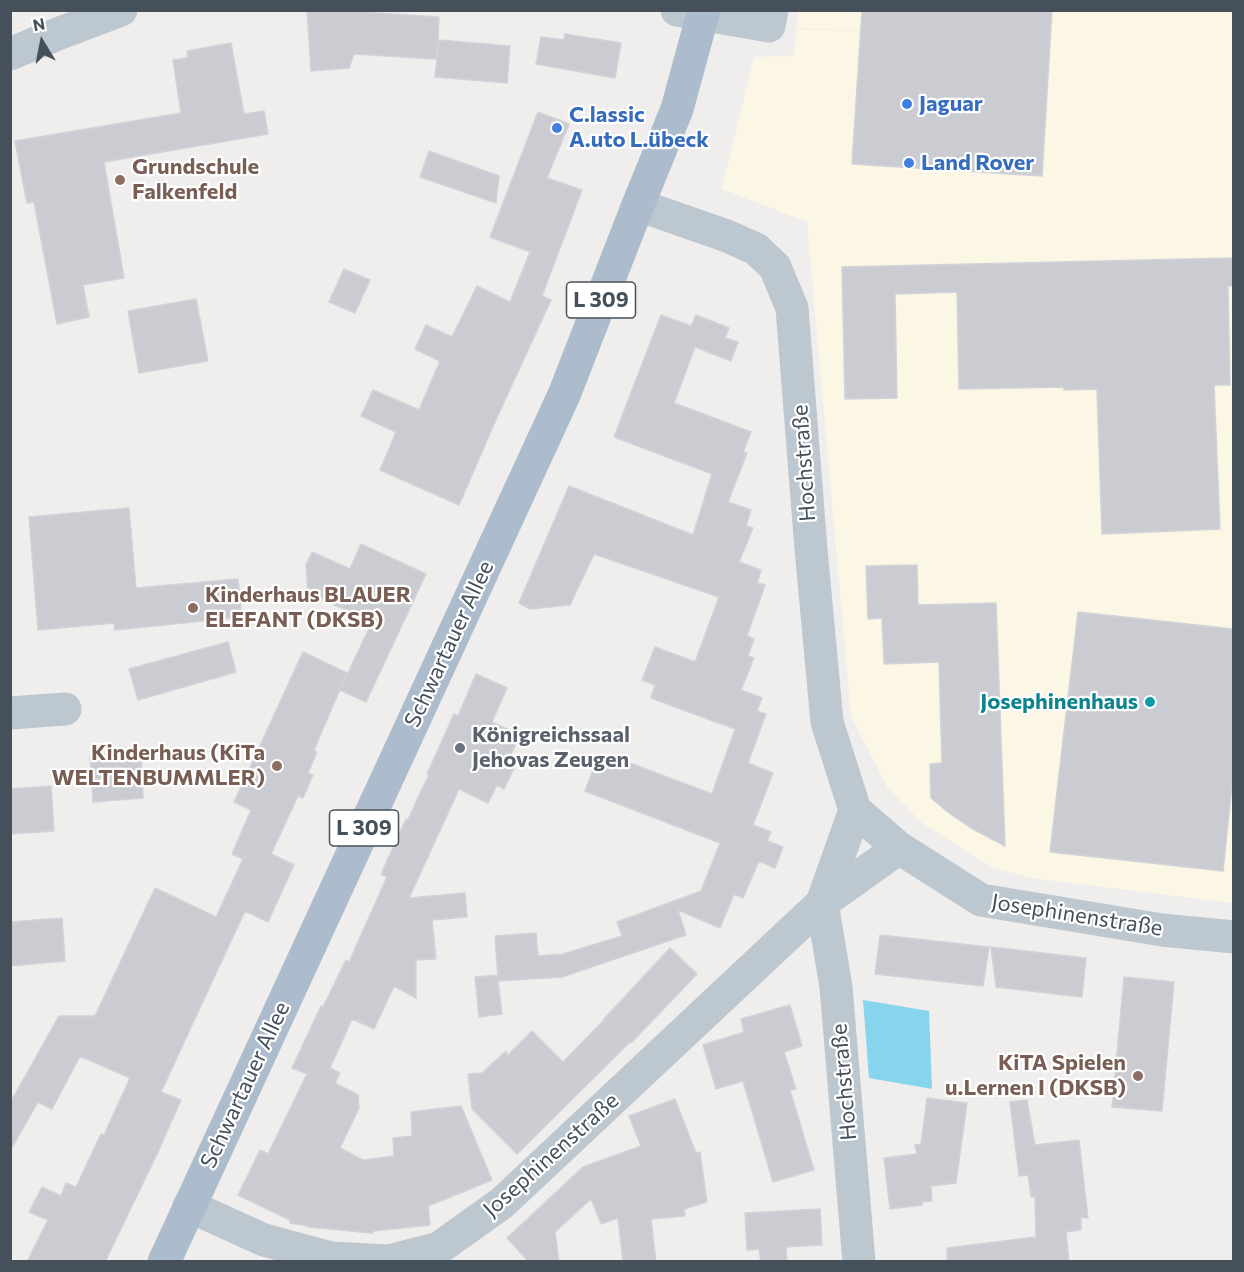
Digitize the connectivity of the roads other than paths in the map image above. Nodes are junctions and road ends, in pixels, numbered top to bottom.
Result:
1 (121, 10) edge
2 (772, 10) edge
3 (695, 12) edge
4 (59, 22) edge
5 (10, 54) edge
6 (638, 205) junction
7 (65, 709) dead end
8 (10, 713) edge
9 (855, 810) junction
10 (899, 848) junction
11 (822, 903) junction
12 (1233, 937) edge
13 (189, 1206) junction
14 (164, 1262) edge
15 (859, 1262) edge

1 - 4 street
2 - 3 street
3 - 6 main road, Schwartauer Allee / L 309
4 - 5 street
6 - 9 street, Hochstraße
6 - 13 main road, Schwartauer Allee / L 309
7 - 8 street
9 - 10 street
9 - 11 street, Hochstraße
10 - 11 street
10 - 12 street, Josephinenstraße
11 - 13 street, Josephinenstraße
11 - 15 street, Hochstraße
13 - 14 main road, Schwartauer Allee / L 309

